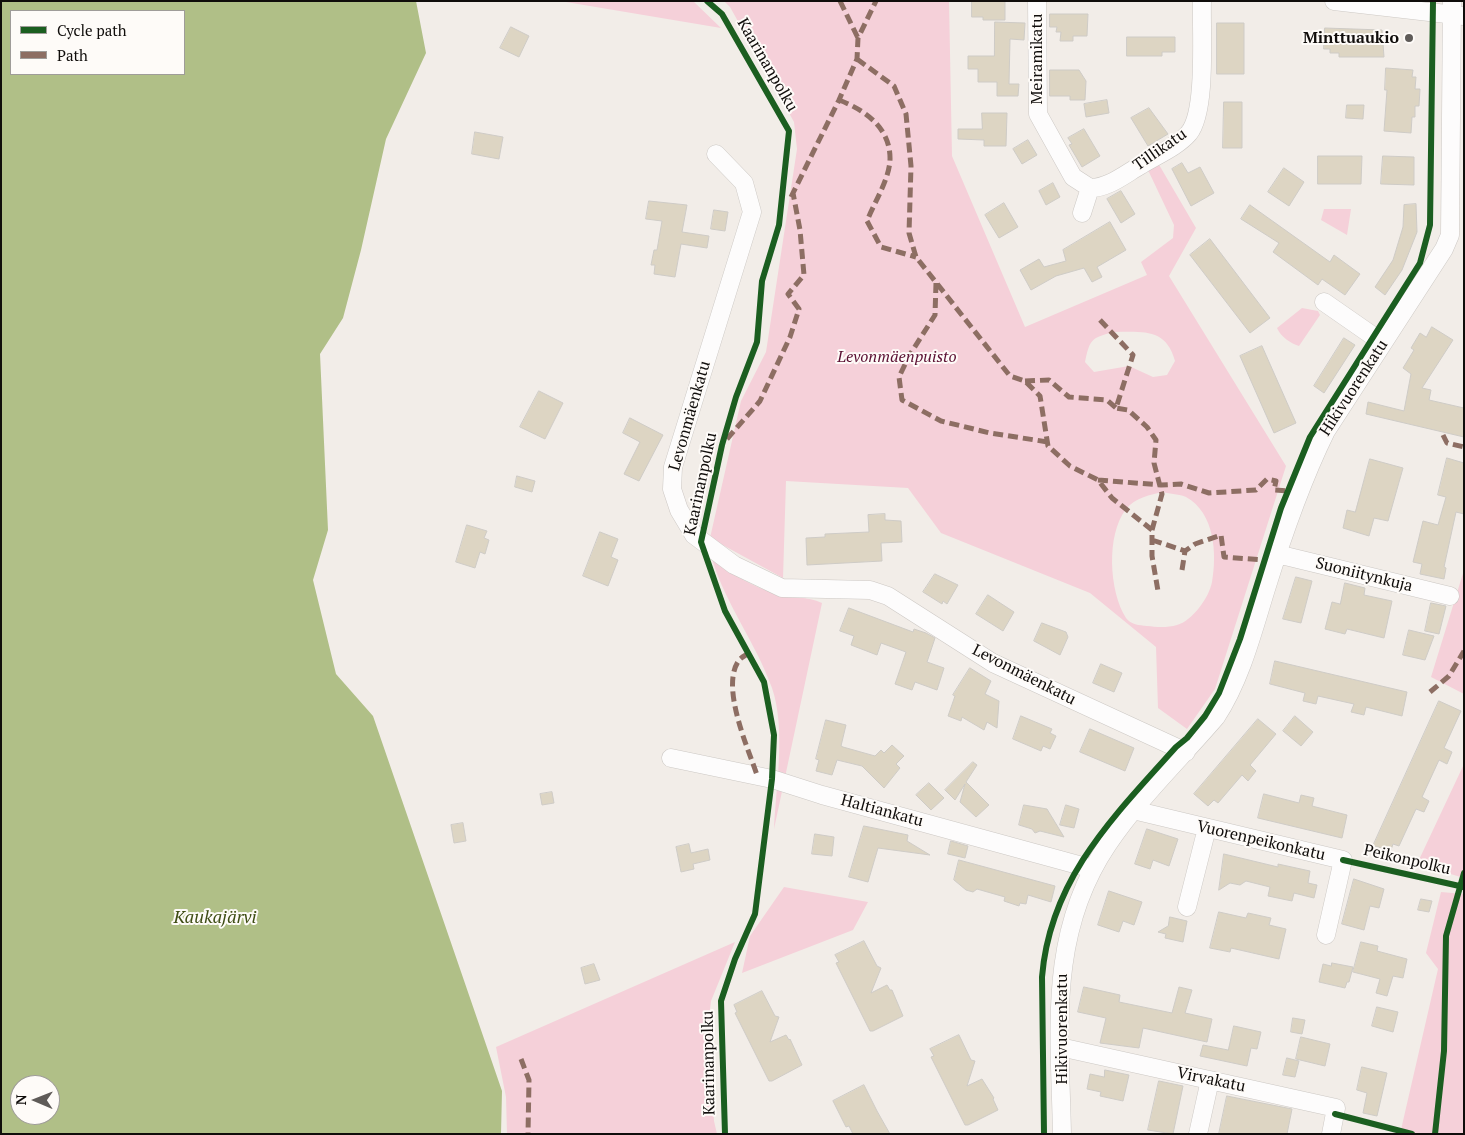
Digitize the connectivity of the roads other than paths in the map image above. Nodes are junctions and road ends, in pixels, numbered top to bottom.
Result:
1 (1037, 1) edge
2 (1202, 1) edge
3 (1334, 1) edge
4 (1456, 11) edge
5 (716, 154) dead end
6 (1090, 188) junction
7 (1082, 212) dead end
8 (1457, 236) edge
9 (1324, 302) dead end
10 (1383, 343) junction
11 (1277, 554) junction
12 (1450, 596) dead end
13 (1186, 752) junction
14 (671, 758) dead end
15 (1133, 810) junction
16 (1207, 828) junction
17 (1093, 869) junction
18 (1187, 907) dead end
19 (1326, 935) dead end
20 (1060, 1047) junction
21 (1210, 1080) junction
22 (1062, 1134) edge
23 (1198, 1134) edge
24 (1331, 1134) edge

1 - 6 street, Meiramikatu
2 - 6 street, Tillikatu
3 - 4 street
4 - 8 street
5 - 13 street, Levonmäenkatu
6 - 7 street
8 - 10 street, Hikivuorenkatu
9 - 10 street
10 - 11 street, Hikivuorenkatu
11 - 12 street, Suoniitynkuja
11 - 13 street, Hikivuorenkatu
13 - 15 street, Hikivuorenkatu
14 - 17 street, Haltiankatu
15 - 16 street, Vuorenpeikonkatu
15 - 17 street, Hikivuorenkatu
16 - 18 street
16 - 19 street, Vuorenpeikonkatu
17 - 20 street, Hikivuorenkatu
20 - 21 street, Virvakatu
20 - 22 street, Hikivuorenkatu
21 - 23 street
21 - 24 street, Virvakatu

